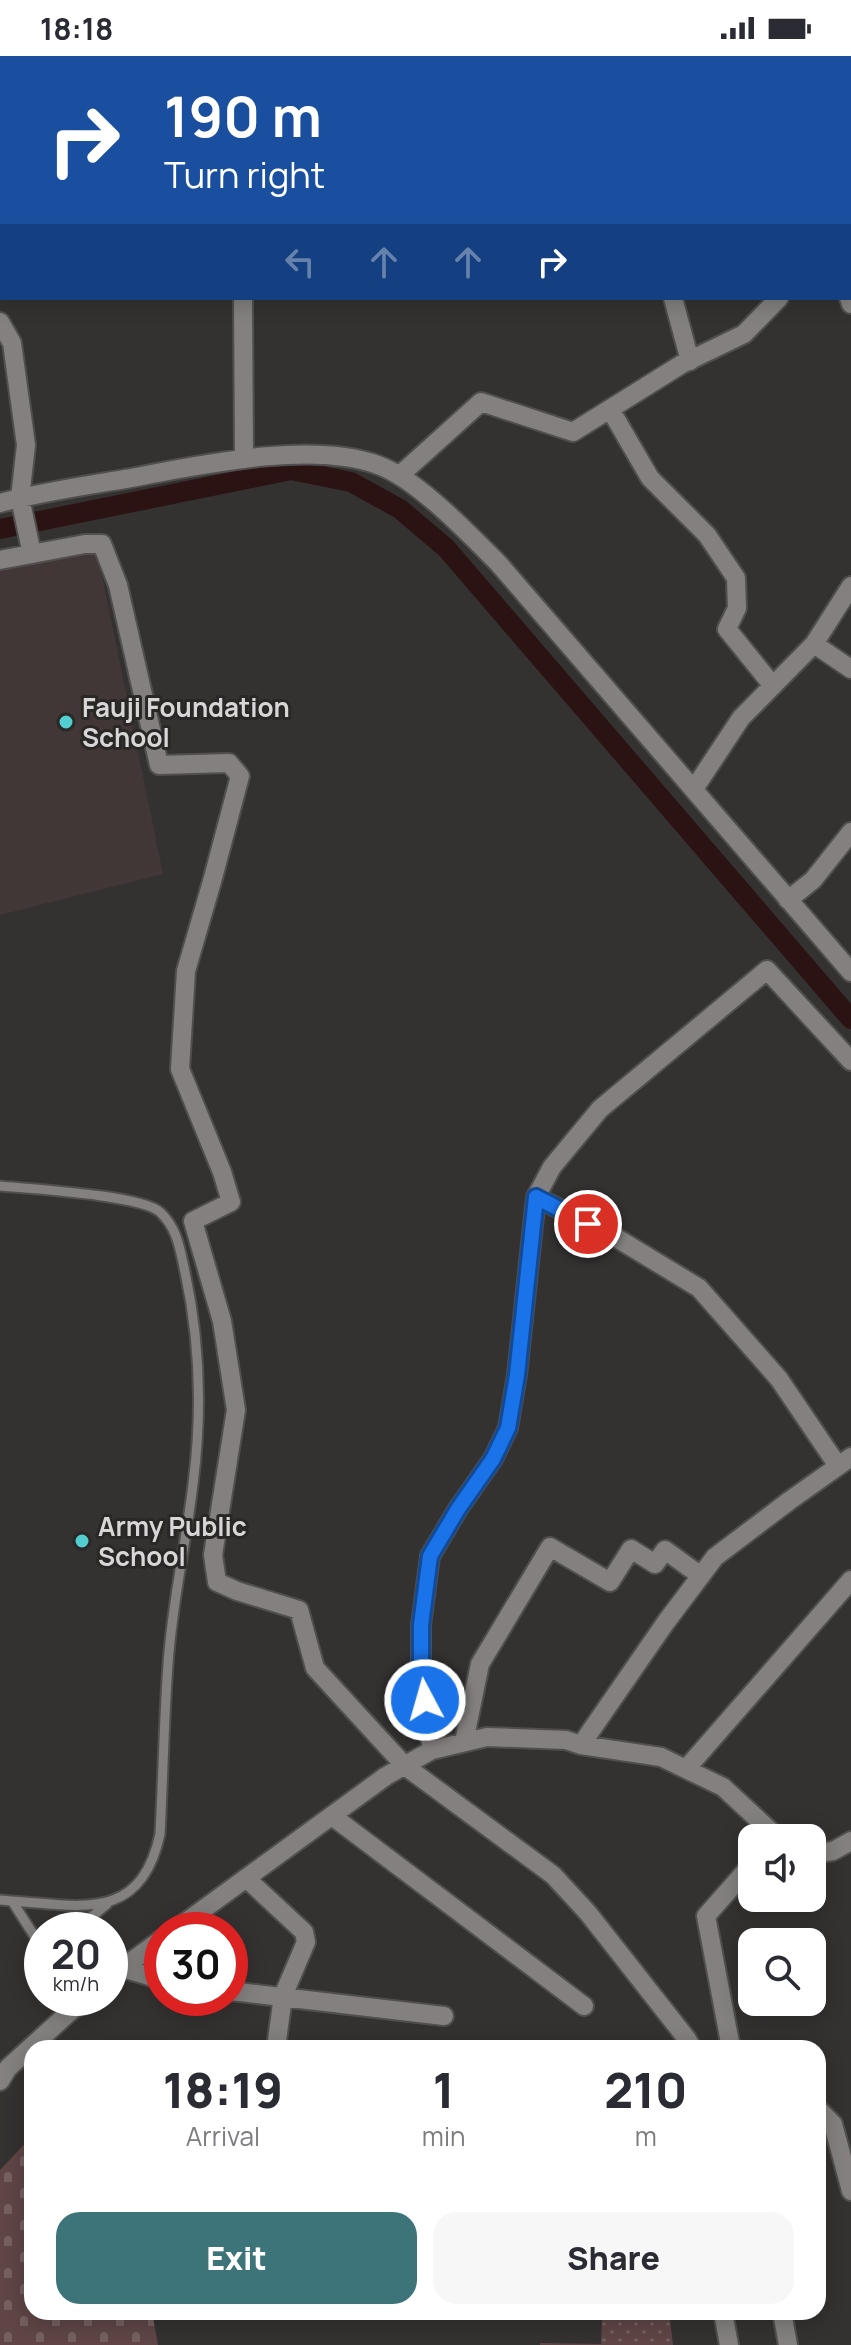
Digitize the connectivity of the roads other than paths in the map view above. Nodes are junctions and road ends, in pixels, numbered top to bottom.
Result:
1 (243, 300) edge
2 (674, 300) edge
3 (777, 300) edge
4 (0, 322) edge
5 (690, 361) junction
6 (610, 409) junction
7 (244, 459) junction
8 (400, 475) junction
9 (20, 498) junction
10 (0, 503) edge
11 (30, 548) junction
12 (0, 560) edge
13 (851, 586) edge
14 (814, 644) junction
15 (851, 669) edge
16 (773, 686) junction
17 (694, 789) junction
18 (851, 832) edge
19 (788, 900) junction
20 (851, 972) edge
21 (851, 1061) edge
22 (0, 1186) edge
23 (536, 1197) junction
24 (845, 1462) edge
25 (701, 1576) junction
26 (851, 1580) edge
27 (464, 1742) junction
28 (581, 1745) junction
29 (432, 1750) junction
30 (405, 1766) junction
31 (686, 1769) junction
32 (332, 1816) junction
33 (761, 1824) edge
34 (851, 1841) edge
35 (826, 1852) edge
36 (246, 1878) junction
37 (738, 1880) edge
38 (0, 1900) edge
39 (12, 1901) junction
40 (110, 1902) junction
41 (98, 1912) edge
42 (200, 1912) edge
43 (24, 1920) edge
44 (248, 1993) edge
45 (283, 1996) junction
46 (584, 2006) dead end
47 (64, 2016) edge
48 (444, 2016) dead end
49 (62, 2018) joint
50 (38, 2040) edge
51 (277, 2040) edge
52 (686, 2040) edge
53 (729, 2040) edge
54 (24, 2053) edge
55 (0, 2081) edge
56 (826, 2117) edge
57 (851, 2191) edge
58 (724, 2320) edge
59 (783, 2320) edge
60 (729, 2345) edge
61 (788, 2345) edge

1 - 7 street
2 - 5 street
3 - 5 street
4 - 9 street
5 - 6 street
6 - 8 street
6 - 16 street
7 - 8 street
7 - 9 street
8 - 17 street
9 - 10 street
9 - 11 street
11 - 12 street
11 - 30 street
13 - 14 street
14 - 15 street
14 - 16 street
16 - 17 street
17 - 19 street
18 - 19 street
19 - 20 street
21 - 23 street
22 - 40 lane
23 - 24 street
23 - 29 street
24 - 25 street
25 - 27 street
25 - 28 street
26 - 31 street
27 - 28 street
27 - 29 street
28 - 31 street
29 - 30 street
30 - 32 street
30 - 52 street
31 - 33 street
32 - 36 street
32 - 46 street
34 - 35 street
36 - 42 street
36 - 45 street
37 - 53 street
38 - 39 lane
39 - 40 lane
39 - 43 lane
40 - 41 lane
44 - 45 street
45 - 48 street
45 - 51 street
47 - 49 street
49 - 50 street
54 - 55 street
56 - 57 street
58 - 60 street
59 - 61 street

